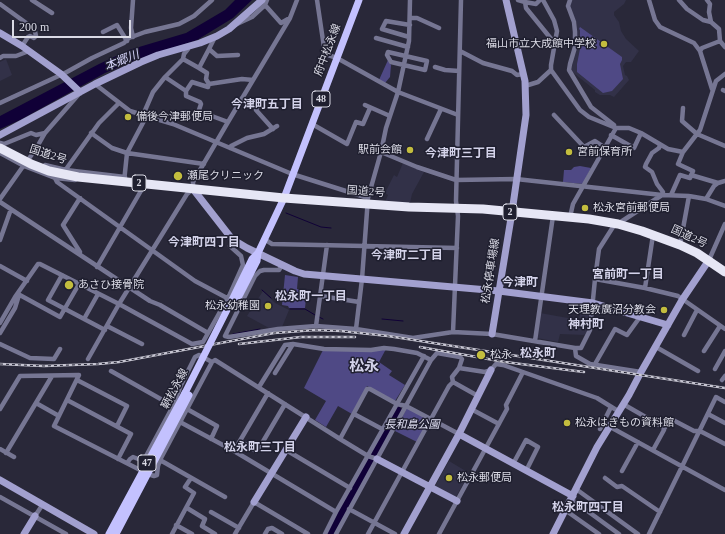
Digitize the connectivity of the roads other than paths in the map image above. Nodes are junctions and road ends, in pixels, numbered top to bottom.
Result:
1 (32, 0) edge
2 (133, 0) edge
3 (210, 0) edge
4 (297, 0) edge
5 (317, 0) edge
6 (359, 0) edge
7 (410, 0) edge
8 (461, 0) edge
9 (506, 0) edge
10 (518, 0) edge
11 (542, 0) edge
12 (570, 0) edge
13 (649, 0) edge
14 (679, 0) edge
15 (710, 1) edge
16 (264, 2) edge
17 (525, 2) junction
18 (0, 4) edge
19 (52, 13) dead end
20 (290, 18) junction
21 (410, 18) junction
22 (711, 22) junction
23 (410, 25) junction
24 (439, 28) dead end
25 (103, 32) dead end
26 (0, 34) edge
27 (133, 37) junction
28 (409, 37) junction
29 (213, 38) junction
30 (376, 38) dead end
31 (127, 41) junction
32 (720, 41) junction
33 (22, 46) junction
34 (188, 47) junction
35 (408, 47) junction
36 (554, 47) junction
37 (725, 47) edge
38 (209, 49) junction
39 (460, 51) junction
40 (700, 51) junction
41 (29, 52) junction
42 (238, 55) dead end
43 (406, 56) junction
44 (0, 58) edge
45 (337, 58) junction
46 (183, 59) junction
47 (404, 65) junction
48 (435, 67) dead end
49 (199, 68) junction
50 (552, 70) junction
51 (459, 71) junction
52 (523, 74) junction
53 (725, 74) edge
54 (62, 76) junction
55 (165, 77) junction
56 (253, 80) junction
57 (95, 84) junction
58 (209, 84) junction
59 (525, 86) junction
60 (712, 89) junction
61 (186, 90) junction
62 (398, 92) junction
63 (77, 95) junction
64 (242, 98) junction
65 (0, 103) edge
66 (119, 103) junction
67 (683, 108) dead end
68 (441, 109) junction
69 (458, 115) junction
70 (554, 115) dead end
71 (143, 116) junction
72 (390, 116) junction
73 (228, 122) junction
74 (608, 123) junction
75 (312, 124) junction
76 (616, 128) junction
77 (45, 133) junction
78 (91, 133) junction
79 (641, 133) junction
80 (697, 134) junction
81 (0, 135) edge
82 (611, 135) junction
83 (427, 138) dead end
84 (0, 143) edge
85 (217, 143) junction
86 (660, 145) junction
87 (725, 146) edge
88 (604, 147) junction
89 (0, 148) edge
90 (230, 148) junction
91 (381, 152) junction
92 (683, 152) junction
93 (0, 153) edge
94 (127, 153) junction
95 (29, 159) junction
96 (204, 164) junction
97 (24, 166) junction
98 (65, 171) junction
99 (292, 174) junction
100 (692, 175) junction
101 (58, 179) junction
102 (124, 179) junction
103 (516, 179) junction
104 (456, 180) junction
105 (725, 181) edge
106 (718, 182) junction
107 (141, 184) junction
108 (584, 186) junction
109 (193, 189) junction
110 (662, 195) junction
111 (670, 195) junction
112 (689, 196) junction
113 (80, 198) junction
114 (284, 198) junction
115 (706, 199) junction
116 (358, 200) junction
117 (0, 201) edge
118 (368, 201) junction
119 (725, 206) edge
120 (11, 209) junction
121 (457, 209) junction
122 (512, 212) junction
123 (553, 216) junction
124 (570, 217) junction
125 (618, 224) junction
126 (725, 224) edge
127 (121, 228) junction
128 (653, 234) junction
129 (232, 239) junction
130 (264, 239) junction
131 (0, 240) edge
132 (327, 245) junction
133 (365, 245) junction
134 (680, 245) junction
135 (457, 248) junction
136 (152, 250) junction
137 (258, 253) junction
138 (79, 254) junction
139 (709, 260) junction
140 (282, 265) junction
141 (0, 266) edge
142 (97, 266) junction
143 (725, 272) edge
144 (62, 275) junction
145 (323, 275) junction
146 (362, 279) junction
147 (595, 279) junction
148 (27, 281) junction
149 (80, 284) junction
150 (129, 287) junction
151 (456, 288) junction
152 (645, 288) junction
153 (499, 291) junction
154 (18, 294) junction
155 (98, 294) junction
156 (320, 296) junction
157 (541, 296) junction
158 (682, 300) junction
159 (359, 302) junction
160 (231, 303) junction
161 (593, 303) junction
162 (119, 304) junction
163 (65, 308) junction
164 (697, 310) junction
165 (640, 317) junction
166 (84, 318) junction
167 (0, 323) edge
168 (668, 325) junction
169 (316, 326) junction
170 (720, 326) junction
171 (106, 328) junction
172 (211, 328) junction
173 (356, 329) junction
174 (725, 329) edge
175 (453, 332) junction
176 (0, 333) edge
177 (208, 333) junction
178 (492, 334) junction
179 (684, 335) dead end
180 (226, 336) junction
181 (535, 341) junction
182 (0, 344) edge
183 (142, 344) dead end
184 (293, 344) junction
185 (656, 347) junction
186 (575, 348) junction
187 (60, 349) dead end
188 (704, 351) dead end
189 (725, 351) edge
190 (424, 356) junction
191 (88, 359) dead end
192 (431, 360) junction
193 (212, 362) junction
194 (594, 364) junction
195 (459, 368) junction
196 (715, 369) dead end
197 (491, 370) junction
198 (111, 371) dead end
199 (698, 371) dead end
200 (523, 372) junction
201 (641, 372) junction
202 (275, 373) dead end
203 (52, 376) junction
204 (725, 376) edge
205 (77, 380) junction
206 (722, 380) dead end
207 (453, 382) junction
208 (259, 387) junction
209 (268, 393) junction
210 (478, 396) junction
211 (67, 400) junction
212 (725, 402) edge
213 (36, 403) junction
214 (286, 404) junction
215 (397, 404) junction
216 (623, 404) junction
217 (173, 406) junction
218 (406, 406) junction
219 (611, 407) junction
220 (0, 408) edge
221 (187, 409) junction
222 (471, 409) junction
223 (618, 411) junction
224 (354, 414) junction
225 (708, 414) junction
226 (59, 416) junction
227 (306, 417) junction
228 (431, 419) junction
229 (180, 422) junction
230 (725, 422) edge
231 (499, 424) junction
232 (606, 425) junction
233 (117, 426) junction
234 (664, 428) junction
235 (382, 429) junction
236 (600, 429) dead end
237 (700, 431) junction
238 (459, 434) junction
239 (211, 439) junction
240 (340, 439) junction
241 (240, 441) junction
242 (638, 442) junction
243 (725, 444) edge
244 (486, 448) junction
245 (0, 449) edge
246 (286, 450) junction
247 (653, 450) junction
248 (234, 452) junction
249 (6, 453) junction
250 (368, 456) junction
251 (14, 457) dead end
252 (118, 459) junction
253 (160, 460) junction
254 (377, 460) junction
255 (126, 463) junction
256 (513, 464) junction
257 (683, 467) junction
258 (526, 471) junction
259 (622, 472) dead end
260 (145, 473) junction
261 (402, 473) junction
262 (271, 474) junction
263 (191, 478) junction
264 (604, 478) dead end
265 (0, 480) edge
266 (430, 486) junction
267 (350, 488) junction
268 (725, 490) edge
269 (573, 495) junction
270 (0, 497) edge
271 (225, 497) dead end
272 (457, 501) junction
273 (254, 502) junction
274 (43, 504) junction
275 (186, 508) junction
276 (349, 509) junction
277 (565, 510) junction
278 (210, 512) dead end
279 (336, 512) junction
280 (660, 512) junction
281 (35, 516) junction
282 (375, 523) junction
283 (176, 525) junction
284 (239, 528) junction
285 (305, 533) edge
286 (24, 534) edge
287 (66, 534) edge
288 (94, 534) edge
289 (109, 534) edge
290 (116, 534) edge
291 (172, 534) edge
292 (192, 534) edge
293 (215, 534) edge
294 (235, 534) edge
295 (265, 534) edge
296 (282, 534) edge
297 (325, 534) edge
298 (336, 534) edge
299 (368, 534) edge
300 (395, 534) edge
301 (404, 534) edge
302 (439, 534) edge
303 (553, 534) edge
304 (599, 534) edge
305 (619, 534) edge
306 (638, 534) edge
307 (649, 534) edge

1 - 19 street
2 - 27 street
3 - 27 street
4 - 20 street
5 - 45 street
6 - 45 main road, 府中松永線 / 48
7 - 21 street
8 - 39 street
9 - 52 street, 松永停車場線
10 - 17 street
11 - 17 street
11 - 36 street
12 - 74 street
13 - 40 street
14 - 22 street
15 - 22 street
16 - 20 street
16 - 29 street
17 - 36 street
18 - 33 street
20 - 56 street
21 - 23 street
21 - 24 street
22 - 32 street
23 - 28 street
23 - 28 street
25 - 31 street
26 - 33 street
27 - 31 street
28 - 35 street
29 - 34 street
29 - 38 street
30 - 35 street
31 - 54 street
32 - 37 street
32 - 40 street
33 - 41 street
34 - 46 street
34 - 57 street
35 - 43 street
36 - 50 street
38 - 42 street
38 - 49 street
39 - 51 street
39 - 52 street
40 - 60 street
41 - 44 street
41 - 54 street
43 - 47 street
43 - 47 street
43 - 47 street
45 - 62 street
45 - 75 main road, 府中松永線 / 48
46 - 49 street
46 - 55 street
47 - 62 street
48 - 51 street
49 - 58 street
50 - 59 street
50 - 74 street
51 - 69 street
52 - 59 street, 松永停車場線
53 - 60 street
54 - 63 street
54 - 65 street
55 - 61 street
55 - 71 street
56 - 58 street
56 - 64 street
57 - 63 street
57 - 66 street
58 - 61 street
59 - 103 street, 松永停車場線
60 - 80 street
61 - 73 street
62 - 68 street
62 - 72 street
63 - 77 street
63 - 81 street
64 - 73 street
64 - 90 street
66 - 71 street
66 - 78 street
67 - 80 street
68 - 69 street
68 - 83 street
69 - 104 street
70 - 88 street
71 - 85 street
71 - 94 street
72 - 75 street
72 - 91 street
73 - 85 street
74 - 76 street
75 - 99 main road, 府中松永線 / 48
76 - 79 street
76 - 82 street
77 - 84 street
77 - 95 street
78 - 94 street
78 - 98 street
79 - 82 street
79 - 86 street
80 - 87 street
80 - 92 street
82 - 88 street
84 - 95 street
85 - 90 street
85 - 96 street
86 - 92 street
86 - 110 street
88 - 108 street
89 - 102 highway, 国道2号 / 2
90 - 99 street
91 - 104 street
91 - 118 street
92 - 100 street
93 - 97 street
94 - 96 street
94 - 102 street
95 - 98 street
96 - 109 street
97 - 101 street
97 - 117 street
98 - 102 street
99 - 114 main road, 府中松永線 / 48
99 - 116 street
100 - 106 street
100 - 111 street
101 - 102 street
101 - 113 street
102 - 107 highway, 国道2号 / 2
103 - 104 street
103 - 108 street
103 - 122 street, 松永停車場線
104 - 121 street
105 - 106 street
106 - 115 street
107 - 109 highway, 国道2号 / 2
107 - 127 street
108 - 110 street
108 - 124 street
109 - 114 highway, 国道2号 / 2
109 - 129 street
109 - 136 street
110 - 111 street
110 - 125 street
111 - 112 street
112 - 115 street
112 - 134 street
113 - 127 street
113 - 138 street
114 - 116 highway, 国道2号 / 2
114 - 130 main road, 鞆松永線 / 47
115 - 119 street
116 - 118 highway, 国道2号 / 2
117 - 120 street
118 - 121 highway, 国道2号 / 2
118 - 133 street
120 - 131 street
120 - 138 street
121 - 122 highway, 国道2号 / 2
121 - 135 street
122 - 123 highway, 国道2号 / 2
122 - 153 street, 松永停車場線
123 - 124 highway, 国道2号 / 2
123 - 157 street
124 - 125 highway, 国道2号 / 2
125 - 128 highway, 国道2号 / 2
125 - 147 street
126 - 139 street
127 - 136 street
127 - 142 street
128 - 134 highway, 国道2号 / 2
128 - 152 street
129 - 137 street
129 - 160 street
130 - 132 street
130 - 137 main road, 鞆松永線 / 47
132 - 133 street
132 - 145 street
133 - 135 street
133 - 146 street
134 - 139 highway, 国道2号 / 2
135 - 151 street
136 - 150 street
136 - 160 street
137 - 140 street
137 - 160 main road, 鞆松永線 / 47
138 - 142 street
139 - 143 highway, 国道2号 / 2
139 - 158 street
140 - 145 street
140 - 180 street
141 - 148 street
142 - 150 street
144 - 148 street
144 - 149 street
144 - 163 street
145 - 146 street
145 - 156 street
146 - 151 street
146 - 159 street
147 - 152 street
147 - 161 street
148 - 154 street
149 - 155 street
149 - 163 street
150 - 162 street
150 - 177 street
151 - 153 street
151 - 175 street
152 - 158 street
153 - 157 street
153 - 178 street, 松永停車場線
154 - 163 street
154 - 167 street
154 - 176 street
155 - 162 street
155 - 166 street
156 - 159 street
156 - 169 street
157 - 161 street
157 - 181 street
158 - 164 street
158 - 168 street
159 - 173 street
160 - 172 street
160 - 260 main road, 鞆松永線 / 47, bridge
161 - 165 street
161 - 186 street
162 - 171 street
162 - 177 street
163 - 166 street
164 - 170 street
164 - 179 street
165 - 168 street
165 - 194 street
166 - 171 street
168 - 185 street
169 - 173 street
169 - 180 street
170 - 174 street
170 - 188 street
171 - 183 street
171 - 191 street
172 - 177 street
172 - 180 street
173 - 175 street
175 - 178 street
178 - 181 street
181 - 186 street
182 - 187 street
184 - 190 street
184 - 202 street
184 - 208 street
185 - 199 street
185 - 201 street
186 - 194 street
189 - 196 street
190 - 192 street
190 - 215 street
192 - 195 street
192 - 218 street
193 - 208 street
193 - 217 street
193 - 221 street
194 - 201 street
195 - 197 street
195 - 207 street
197 - 200 street
197 - 210 street
198 - 217 street
200 - 219 street
200 - 231 street
201 - 216 street
203 - 205 street
203 - 213 street
203 - 220 street
204 - 206 street
205 - 211 street
205 - 233 street
207 - 210 street
207 - 228 street
208 - 209 street
209 - 214 street
209 - 241 street
210 - 222 street
211 - 226 street
211 - 233 street
212 - 225 street
213 - 226 street
213 - 249 street
214 - 227 street
214 - 241 street
215 - 218 street
215 - 224 street
215 - 235 street
216 - 223 street
216 - 234 street
217 - 255 street
218 - 228 street
218 - 254 street
219 - 223 street
219 - 232 street
221 - 229 street
221 - 239 street
222 - 231 street
222 - 238 street
223 - 232 street
224 - 235 street
224 - 240 street
225 - 230 street
225 - 237 street
226 - 252 street
227 - 240 street
227 - 246 street
228 - 238 street
228 - 261 street
229 - 239 street
229 - 253 street
231 - 244 street
232 - 236 street
232 - 242 street
232 - 269 street
233 - 252 street
234 - 237 street
234 - 247 street
235 - 250 street
237 - 243 street
237 - 257 street
238 - 244 street
238 - 266 street
239 - 248 street
240 - 250 street
241 - 248 street
242 - 247 street
242 - 259 street
244 - 256 street
244 - 272 street
245 - 249 street
246 - 262 street
246 - 267 street
247 - 257 street
248 - 262 street
249 - 251 street
250 - 254 street
250 - 267 street
252 - 255 street
253 - 260 street
253 - 263 street
254 - 261 street
254 - 276 street
255 - 260 street
256 - 258 street
256 - 258 street
257 - 268 street
257 - 280 street
258 - 269 street
260 - 289 main road, 鞆松永線 / 47
260 - 290 main road, 鞆松永線 / 47
261 - 266 street
261 - 282 street
262 - 273 street
262 - 279 street
263 - 271 street
263 - 275 street
264 - 280 street
265 - 274 street
266 - 272 street
266 - 301 street
267 - 279 street
269 - 277 street
269 - 305 street
269 - 306 street
270 - 281 street
272 - 302 street
273 - 284 street
273 - 285 street
274 - 281 street
274 - 288 street
275 - 283 street
275 - 293 street
276 - 282 street
276 - 298 street
277 - 303 street
277 - 304 street
278 - 284 street
279 - 297 street
280 - 307 street
281 - 286 street
281 - 287 street
282 - 299 street
282 - 300 street
283 - 291 street
283 - 292 street
284 - 294 street
295 - 296 street

